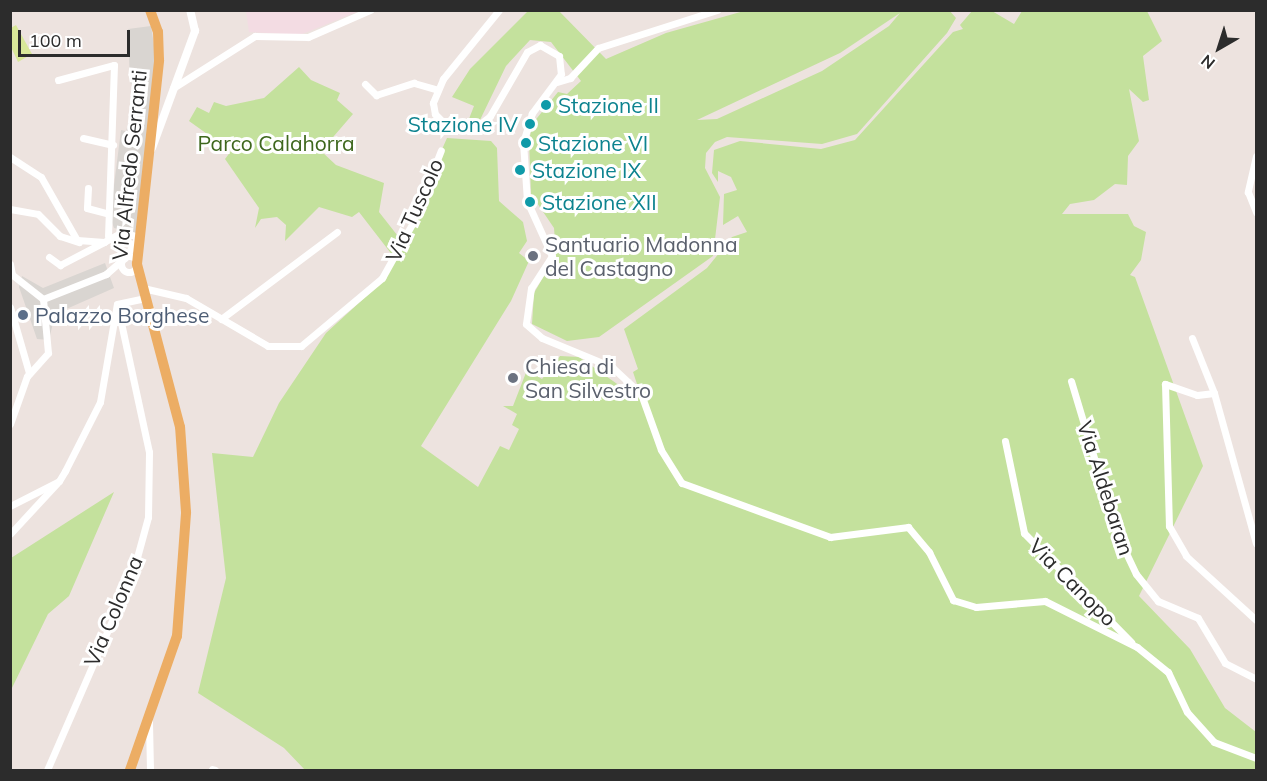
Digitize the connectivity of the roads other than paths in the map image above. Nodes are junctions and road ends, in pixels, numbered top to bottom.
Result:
1 (150, 10) edge
2 (190, 10) edge
3 (370, 10) edge
4 (499, 10) edge
5 (717, 10) edge
6 (58, 80) dead end
7 (557, 82) junction
8 (365, 84) dead end
9 (173, 88) junction
10 (438, 90) junction
11 (83, 138) dead end
12 (113, 145) junction
13 (441, 150) dead end
14 (150, 154) junction
15 (1257, 156) edge
16 (10, 157) edge
17 (88, 188) dead end
18 (10, 209) edge
19 (1257, 212) edge
20 (106, 213) junction
21 (337, 232) dead end
22 (138, 237) junction
23 (106, 239) junction
24 (84, 242) junction
25 (49, 257) dead end
26 (124, 259) junction
27 (10, 264) edge
28 (133, 268) junction
29 (11, 274) edge
30 (106, 274) junction
31 (143, 290) junction
32 (42, 299) junction
33 (117, 304) junction
34 (10, 307) edge
35 (221, 319) junction
36 (1192, 338) dead end
37 (29, 373) junction
38 (1071, 381) dead end
39 (1214, 393) junction
40 (10, 424) edge
41 (1005, 441) dead end
42 (58, 481) junction
43 (10, 506) edge
44 (10, 534) edge
45 (1257, 543) edge
46 (1257, 620) edge
47 (1137, 647) junction
48 (1257, 679) edge
49 (149, 720) junction
50 (1257, 758) edge
51 (47, 771) edge
52 (130, 771) edge
53 (150, 771) edge

1 - 14 main road, Via Alfredo Serranti
2 - 9 street
3 - 9 street
4 - 10 street
5 - 7 street
6 - 12 street
7 - 10 street
7 - 47 street
8 - 10 street
9 - 14 street
11 - 12 street
12 - 20 street
13 - 35 street, Via Tuscolo
14 - 22 main road, Via Alfredo Serranti
15 - 19 street
16 - 24 street
17 - 20 street
18 - 24 street
20 - 23 street
21 - 35 street
22 - 23 street
22 - 26 street
22 - 28 main road, Via Alfredo Serranti
23 - 24 street
23 - 25 street
26 - 28 street
26 - 28 street
26 - 30 street
27 - 29 street
28 - 30 street
28 - 31 main road, Via Alfredo Serranti
29 - 32 street
30 - 32 street
31 - 33 street
31 - 35 street, Via Tuscolo
31 - 49 main road, Via Alfredo Serranti
32 - 37 street
33 - 42 street
33 - 51 street, Via Colonna
34 - 37 street
36 - 39 street
37 - 40 street
38 - 48 street, Via Aldebaran
39 - 45 street
39 - 46 street
41 - 47 street, Via Canopo
42 - 43 street
42 - 44 street
47 - 50 street
49 - 52 main road, Via Alfredo Serranti
49 - 53 street

